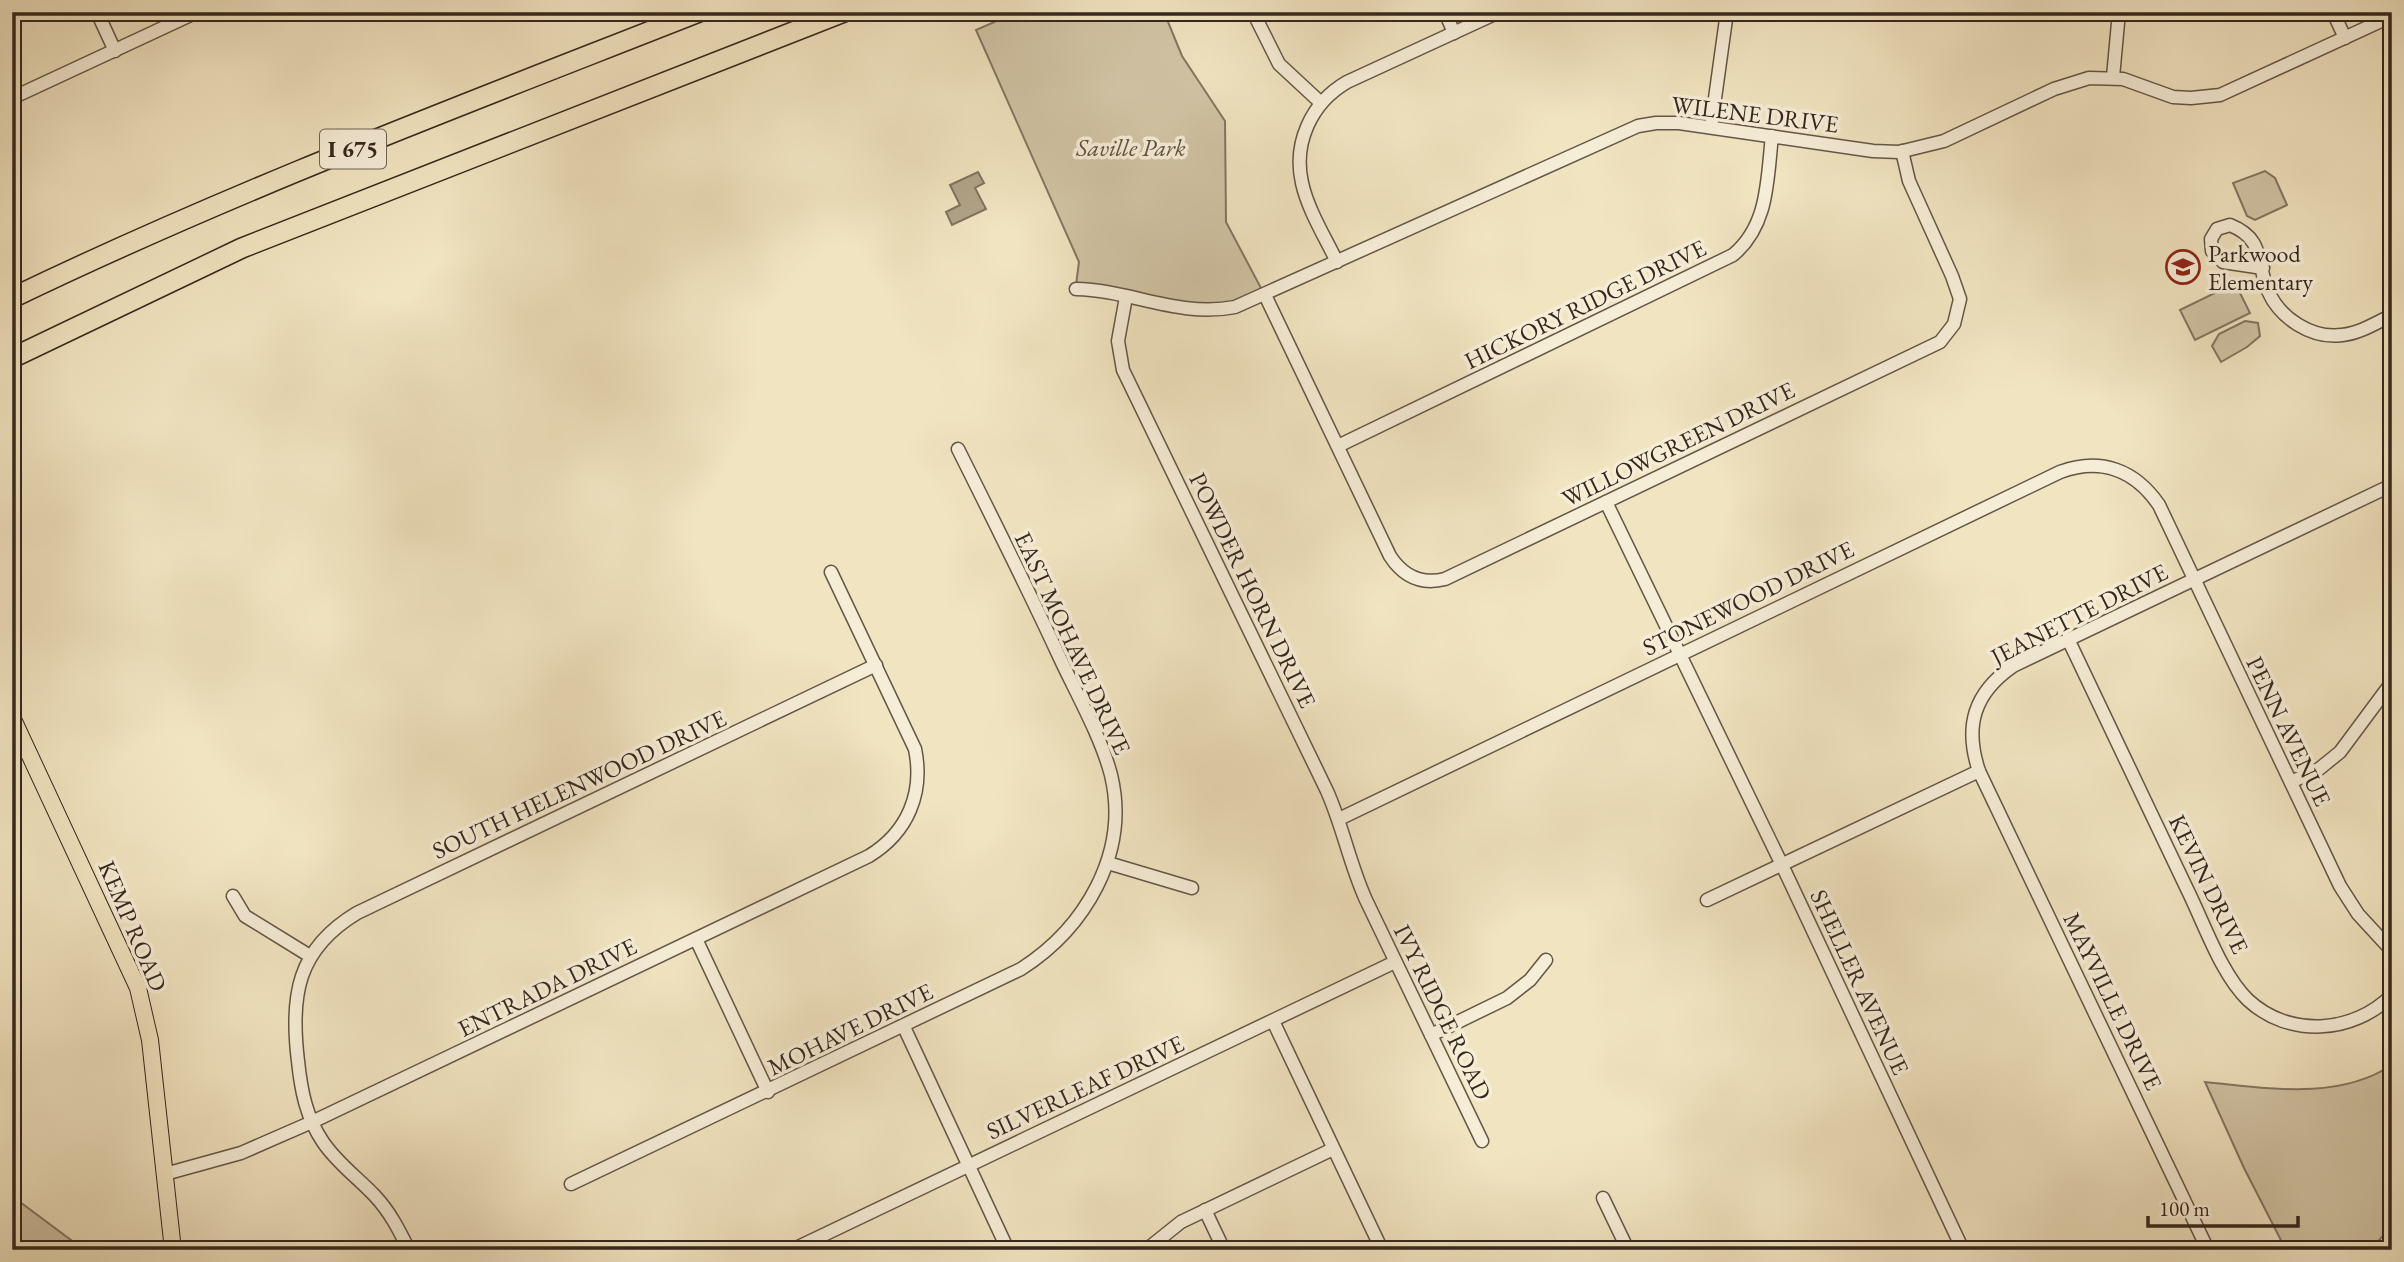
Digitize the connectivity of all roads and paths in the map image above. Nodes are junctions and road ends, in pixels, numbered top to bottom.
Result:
1 (97, 12) edge
2 (197, 12) edge
3 (699, 12) edge
4 (844, 12) edge
5 (1253, 12) edge
6 (1445, 12) edge
7 (1499, 12) edge
8 (1727, 12) edge
9 (2119, 12) edge
10 (2333, 12) edge
11 (2392, 16) edge
12 (1454, 33) junction
13 (2345, 38) junction
14 (115, 51) junction
15 (2113, 77) junction
16 (12, 98) edge
17 (1321, 103) junction
18 (1711, 127) junction
19 (1772, 136) junction
20 (1902, 151) junction
21 (1337, 262) junction
22 (2263, 268) dead end
23 (1076, 289) dead end
24 (1265, 295) junction
25 (1126, 297) junction
26 (12, 298) edge
27 (2392, 316) edge
28 (12, 358) edge
29 (1338, 446) junction
30 (958, 449) dead end
31 (2392, 485) edge
32 (1606, 502) junction
33 (2165, 518) joint
34 (831, 572) dead end
35 (2193, 579) junction
36 (2068, 639) junction
37 (1679, 654) junction
38 (876, 665) junction
39 (2392, 682) edge
40 (12, 717) edge
41 (1979, 771) junction
42 (2291, 782) junction
43 (1339, 819) junction
44 (1108, 863) junction
45 (1782, 864) junction
46 (1192, 888) dead end
47 (233, 896) dead end
48 (1707, 900) dead end
49 (1366, 901) joint
50 (695, 939) junction
51 (2392, 951) edge
52 (310, 956) junction
53 (1546, 960) dead end
54 (1395, 961) junction
55 (2392, 995) edge
56 (1273, 1021) junction
57 (904, 1027) junction
58 (1431, 1035) junction
59 (768, 1092) junction
60 (312, 1122) junction
61 (1482, 1141) dead end
62 (1333, 1149) junction
63 (969, 1165) junction
64 (165, 1174) junction
65 (571, 1184) dead end
66 (1603, 1198) dead end
67 (1205, 1210) junction
68 (173, 1250) edge
69 (409, 1250) edge
70 (792, 1250) edge
71 (1008, 1250) edge
72 (1146, 1250) edge
73 (1224, 1250) edge
74 (1382, 1250) edge
75 (1628, 1250) edge
76 (1963, 1250) edge
77 (2208, 1250) edge

1 - 14 street
2 - 14 street
3 - 26 highway, I 675
4 - 28 highway, I 675
5 - 17 street
6 - 12 street
7 - 12 street
8 - 18 street
9 - 15 street
10 - 13 street
11 - 13 street, WILENE DRIVE
12 - 17 street
13 - 15 street, WILENE DRIVE
14 - 16 street
15 - 20 street, WILENE DRIVE
17 - 21 street
18 - 19 street, WILENE DRIVE
18 - 21 street, WILENE DRIVE
19 - 20 street, WILENE DRIVE
19 - 29 street, HICKORY RIDGE DRIVE
20 - 32 street, WILLOWGREEN DRIVE
21 - 24 street, WILENE DRIVE
22 - 27 street
23 - 25 street, WILENE DRIVE
24 - 25 street, WILENE DRIVE
24 - 29 street
25 - 43 street, POWDER HORN DRIVE
29 - 32 street, WILLOWGREEN DRIVE
30 - 44 street, EAST MOHAVE DRIVE
31 - 35 street, JEANETTE DRIVE
32 - 37 street, SHELLER AVENUE
33 - 35 street, PENN AVENUE
33 - 37 street, STONEWOOD DRIVE
34 - 38 street, ENTRADA DRIVE
35 - 36 street, JEANETTE DRIVE
35 - 42 street, PENN AVENUE
36 - 41 street, JEANETTE DRIVE
36 - 55 street, KEVIN DRIVE
37 - 43 street, STONEWOOD DRIVE
37 - 45 street, SHELLER AVENUE
38 - 50 street, ENTRADA DRIVE
38 - 52 street, SOUTH HELENWOOD DRIVE
39 - 42 street
40 - 64 main road, KEMP ROAD
41 - 45 street
41 - 77 street, MAYVILLE DRIVE
42 - 51 street, PENN AVENUE
43 - 49 street, POWDER HORN DRIVE
44 - 46 street
44 - 57 street, MOHAVE DRIVE
45 - 48 street
45 - 76 street, SHELLER AVENUE
47 - 52 street
49 - 54 street, IVY RIDGE ROAD
50 - 59 street
50 - 60 street, ENTRADA DRIVE
52 - 60 street
53 - 58 street
54 - 56 street, SILVERLEAF DRIVE
54 - 58 street, IVY RIDGE ROAD
56 - 62 street
56 - 63 street, SILVERLEAF DRIVE
57 - 59 street, MOHAVE DRIVE
57 - 63 street
58 - 61 street, IVY RIDGE ROAD
59 - 65 street, MOHAVE DRIVE
60 - 64 street, ENTRADA DRIVE
60 - 69 street
62 - 67 street
62 - 74 street
63 - 70 street, SILVERLEAF DRIVE
63 - 71 street
64 - 68 main road, KEMP ROAD
66 - 75 street
67 - 72 street
67 - 73 street

